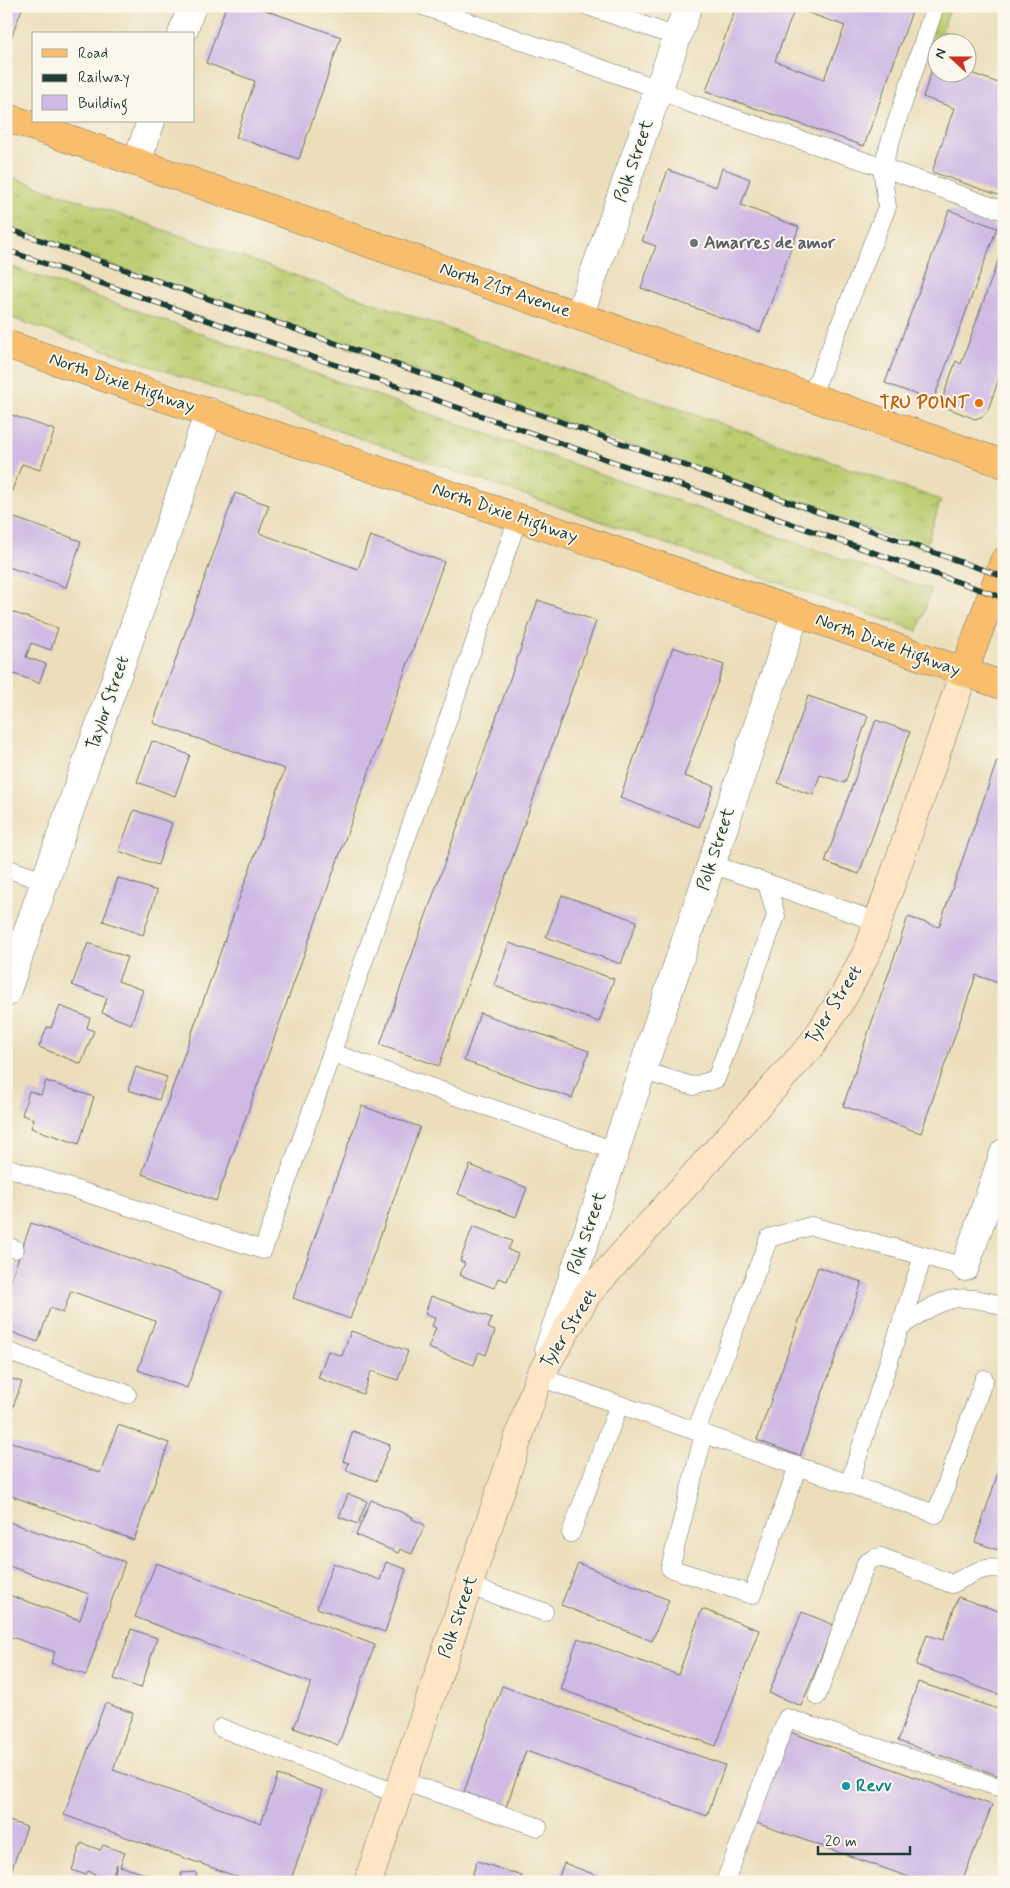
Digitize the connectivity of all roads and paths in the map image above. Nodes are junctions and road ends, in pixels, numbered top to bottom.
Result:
1 (192, 6) edge
2 (423, 6) edge
3 (588, 6) edge
4 (688, 6) edge
5 (935, 6) edge
6 (448, 10) edge
7 (183, 32) edge
8 (677, 37) junction
9 (659, 90) junction
10 (6, 117) edge
11 (151, 122) edge
12 (137, 162) junction
13 (882, 167) junction
14 (1004, 211) edge
15 (580, 316) junction
16 (6, 344) edge
17 (811, 397) junction
18 (209, 412) junction
19 (1004, 464) edge
20 (518, 518) junction
21 (1004, 561) edge
22 (796, 612) junction
23 (964, 672) junction
24 (1004, 686) edge
25 (711, 864) junction
26 (6, 868) edge
27 (46, 882) junction
28 (767, 882) junction
29 (878, 922) junction
30 (6, 993) edge
31 (332, 1053) junction
32 (643, 1071) junction
33 (615, 1151) junction
34 (1004, 1153) edge
35 (6, 1167) edge
36 (923, 1256) junction
37 (964, 1267) joint
38 (1004, 1306) edge
39 (900, 1327) junction
40 (6, 1351) edge
41 (539, 1377) junction
42 (984, 1379) dead end
43 (127, 1394) dead end
44 (619, 1405) junction
45 (700, 1433) junction
46 (798, 1466) junction
47 (849, 1484) junction
48 (571, 1533) dead end
49 (1004, 1570) edge
50 (469, 1586) junction
51 (544, 1612) dead end
52 (818, 1696) dead end
53 (221, 1728) dead end
54 (400, 1788) junction
55 (1004, 1789) edge
56 (538, 1827) dead end
57 (368, 1882) edge
58 (725, 1882) edge

1 - 7 street
2 - 6 lane
3 - 8 lane
4 - 8 street, Polk Street
5 - 13 lane
6 - 9 lane
8 - 9 street, Polk Street
9 - 13 lane
9 - 15 street, Polk Street
10 - 12 main road, North 21st Avenue
11 - 12 street
12 - 15 main road, North 21st Avenue
13 - 14 lane
13 - 17 lane
15 - 17 main road, North 21st Avenue
16 - 18 main road, North Dixie Highway
17 - 19 main road, North 21st Avenue
18 - 20 main road, North Dixie Highway
18 - 27 street, Taylor Street
20 - 22 main road, North Dixie Highway
20 - 31 lane
21 - 23 main road, Tyler Street
22 - 23 main road, North Dixie Highway
22 - 25 street, Polk Street
23 - 24 main road, North Dixie Highway
23 - 29 main road, Tyler Street
25 - 28 lane
25 - 32 street, Polk Street
26 - 27 lane
27 - 30 street, Taylor Street
28 - 29 lane
28 - 32 lane
29 - 41 main road, Tyler Street
31 - 33 lane
31 - 35 lane
32 - 33 street, Polk Street
33 - 41 street, Polk Street
34 - 37 street
36 - 37 lane
36 - 39 lane
36 - 45 lane
38 - 39 lane
39 - 47 lane
40 - 43 lane
41 - 44 lane
41 - 50 main road, Polk Street
42 - 47 lane
44 - 45 lane
44 - 48 lane
45 - 46 lane
45 - 46 lane
46 - 47 lane
49 - 52 lane
50 - 51 lane
50 - 54 main road, Polk Street
53 - 54 lane
54 - 56 lane
54 - 57 main road, Polk Street
55 - 58 lane

